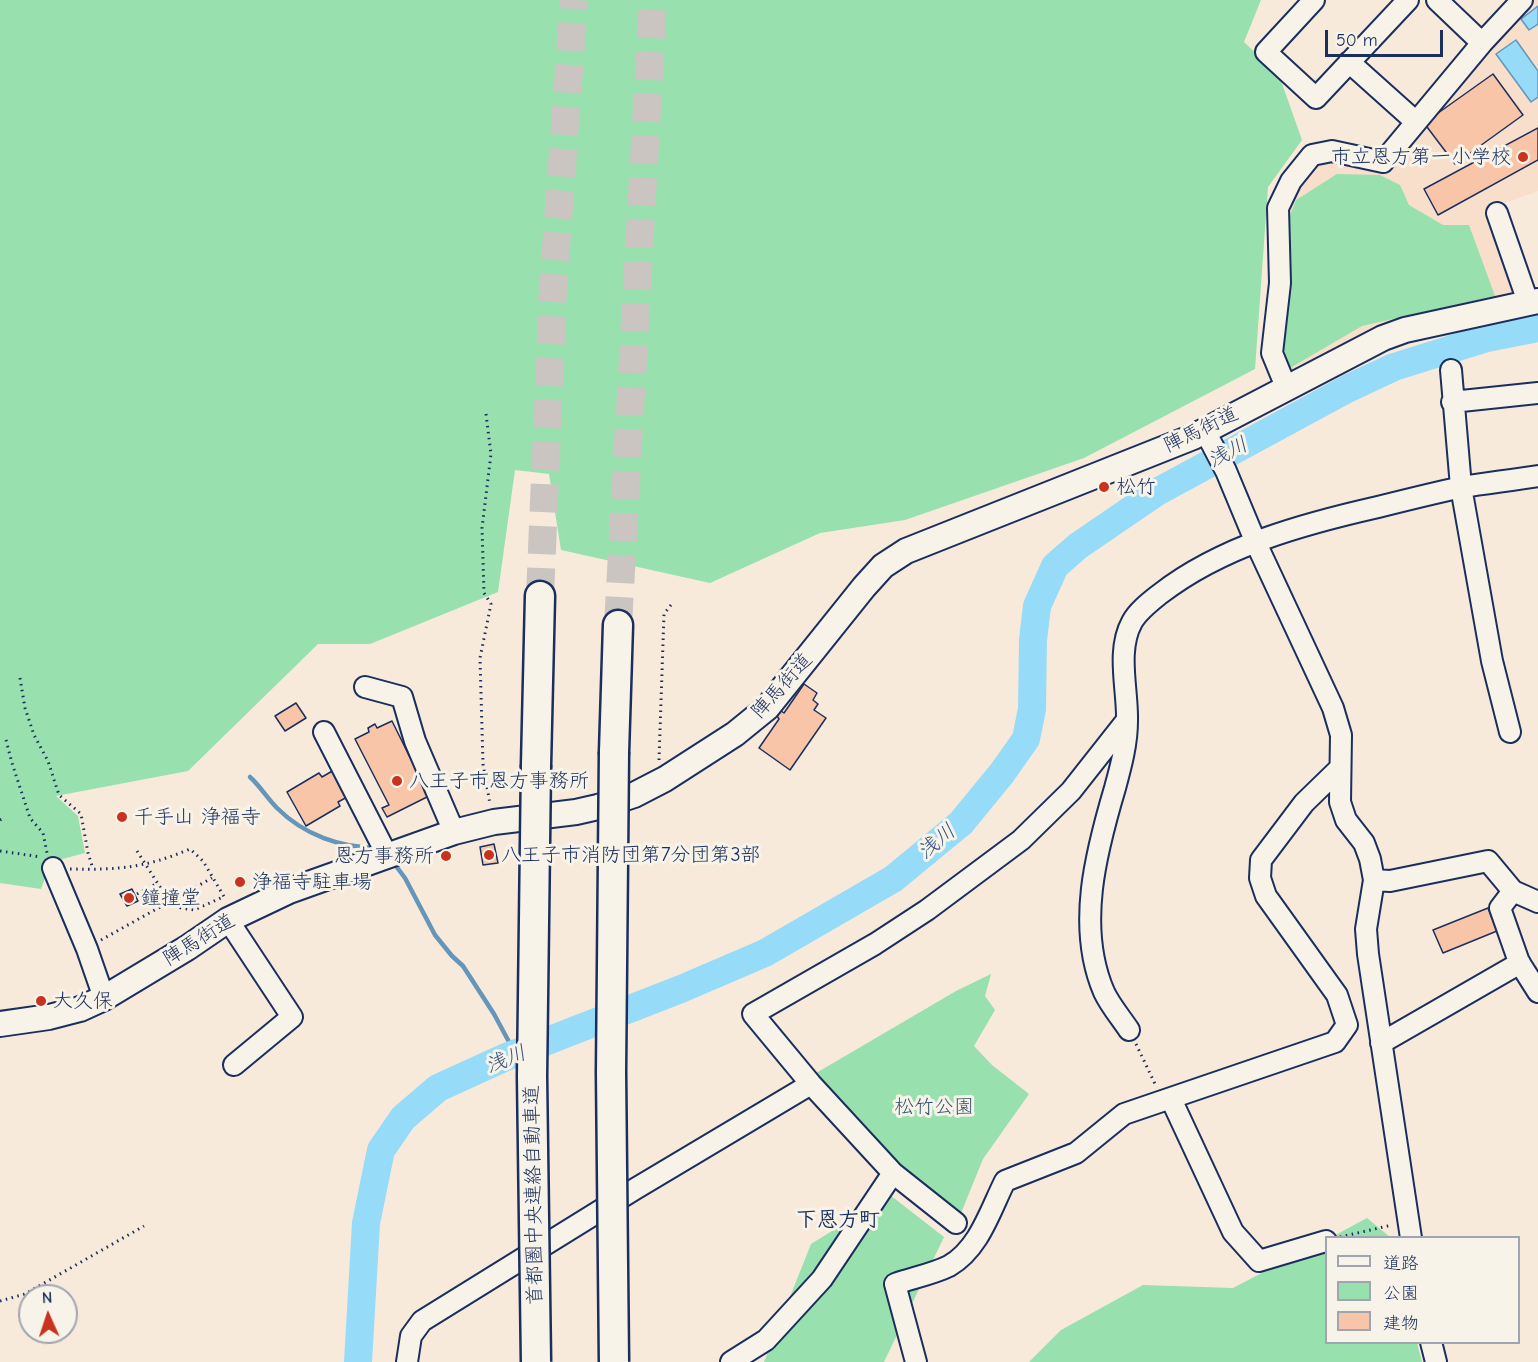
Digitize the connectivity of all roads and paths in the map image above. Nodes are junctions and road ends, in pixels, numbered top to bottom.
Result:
1 (1314, 0) edge
2 (1408, 0) edge
3 (1437, 0) edge
4 (1522, 0) edge
5 (1482, 43) junction
6 (1349, 62) junction
7 (1416, 122) junction
8 (1497, 213) dead end
9 (1533, 302) edge
10 (1451, 370) dead end
11 (1286, 387) junction
12 (1538, 393) edge
13 (1452, 402) junction
14 (486, 414) dead end
15 (1207, 436) junction
16 (1538, 476) edge
17 (1461, 488) junction
18 (1256, 543) junction
19 (540, 596) tunnel mouth
20 (671, 605) dead end
21 (618, 625) tunnel mouth
22 (20, 678) dead end
23 (365, 687) dead end
24 (1127, 720) junction
25 (324, 732) dead end
26 (1510, 732) dead end
27 (6, 740) dead end
28 (1339, 770) junction
29 (665, 779) junction
30 (494, 822) junction
31 (454, 832) junction
32 (0, 850) edge
33 (137, 851) dead end
34 (387, 855) junction
35 (146, 864) junction
36 (53, 868) joint
37 (93, 869) junction
38 (212, 878) junction
39 (1374, 880) junction
40 (159, 883) junction
41 (1513, 891) junction
42 (137, 894) dead end
43 (169, 901) junction
44 (1538, 902) edge
45 (228, 920) junction
46 (87, 949) junction
47 (1520, 963) junction
48 (1538, 992) edge
49 (104, 998) junction
50 (1377, 1018) junction
51 (0, 1024) edge
52 (1347, 1025) junction
53 (1129, 1030) joint
54 (1381, 1043) junction
55 (234, 1065) dead end
56 (811, 1084) junction
57 (1167, 1100) junction
58 (893, 1173) junction
59 (956, 1223) dead end
60 (144, 1226) dead end
61 (1410, 1229) edge
62 (1349, 1236) edge
63 (1325, 1241) edge
64 (0, 1300) edge
65 (1432, 1344) edge
66 (407, 1362) edge
67 (536, 1362) edge
68 (614, 1362) edge
69 (731, 1362) edge
70 (916, 1362) edge
71 (1436, 1362) edge

1 - 6 street
2 - 6 street
3 - 5 street
4 - 5 street
5 - 7 street
6 - 7 street
7 - 11 street
8 - 9 street
9 - 11 main road, 陣馬街道
10 - 13 street
11 - 15 main road, 陣馬街道
12 - 13 street
13 - 17 street
14 - 30 path
15 - 18 street
15 - 29 main road, 陣馬街道
16 - 17 street
17 - 18 street
17 - 26 street
18 - 24 street
18 - 28 street
19 - 67 highway, 首都圏中央連絡自動車道, bridge
20 - 29 path
21 - 68 highway, bridge
22 - 37 path
23 - 31 street
24 - 53 street
24 - 56 street
25 - 34 street
27 - 32 path
28 - 39 street
28 - 52 street
29 - 30 main road, 陣馬街道
30 - 31 main road, 陣馬街道
31 - 34 main road, 陣馬街道
33 - 35 path
34 - 45 main road, 陣馬街道
35 - 37 path
35 - 38 path
35 - 40 path
36 - 37 path
36 - 46 street
38 - 43 path
38 - 43 path
39 - 41 street
39 - 50 street
40 - 42 path
40 - 43 path
41 - 44 street
41 - 47 street
43 - 46 path
45 - 49 main road, 陣馬街道
45 - 55 street
46 - 49 street
47 - 48 street
47 - 54 street
49 - 51 main road, 陣馬街道
50 - 52 street
50 - 54 street
52 - 57 street
53 - 57 path
54 - 61 street
56 - 58 street
56 - 66 street
57 - 63 street
57 - 70 street
58 - 59 street
58 - 69 street
60 - 64 path
61 - 62 path
65 - 71 street

